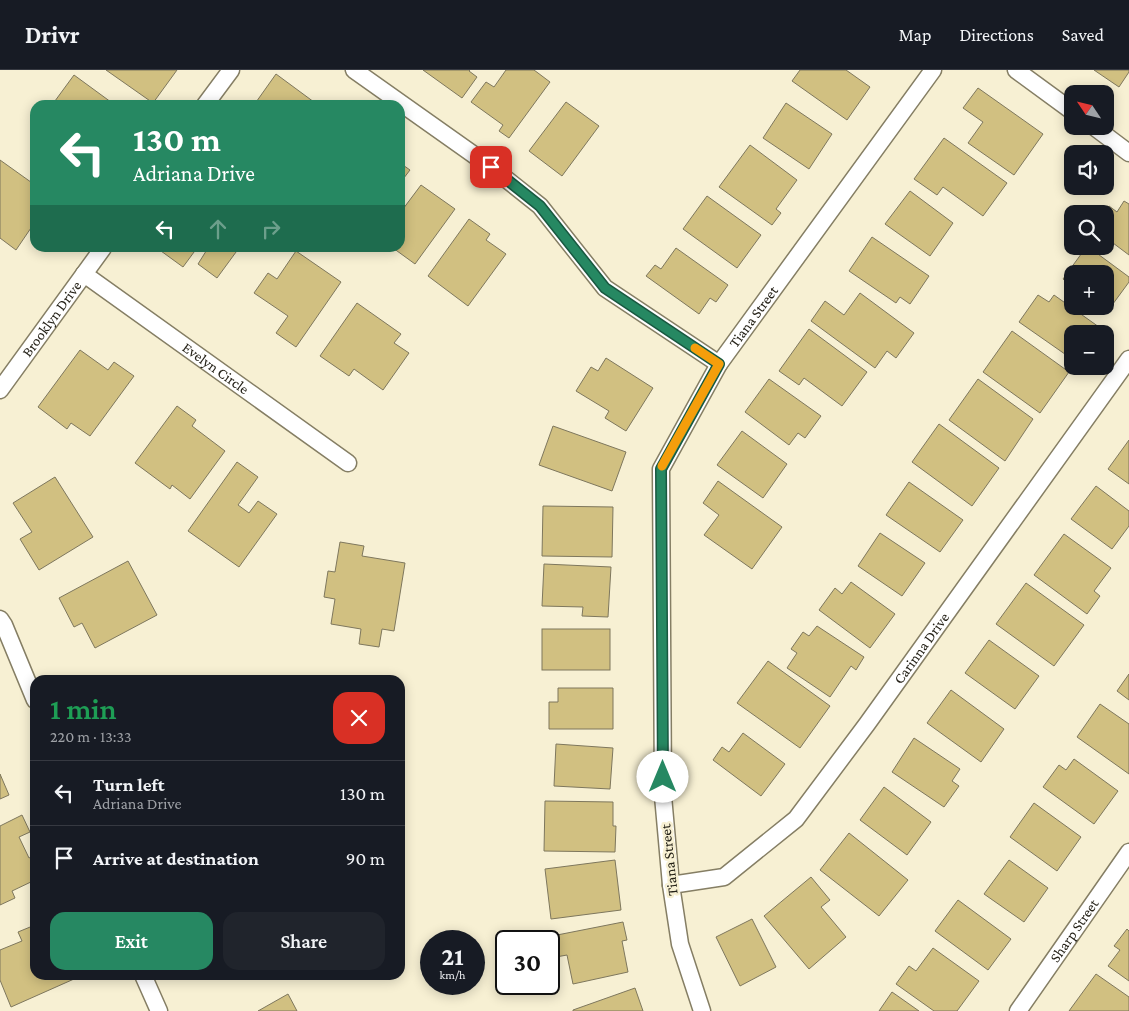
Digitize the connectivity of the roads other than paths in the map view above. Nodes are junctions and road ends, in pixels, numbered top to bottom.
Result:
1 (231, 70) edge
2 (354, 70) edge
3 (933, 70) edge
4 (1016, 70) edge
5 (210, 100) edge
6 (396, 100) edge
7 (1064, 105) edge
8 (405, 106) edge
9 (1105, 135) edge
10 (1129, 152) edge
11 (100, 252) edge
12 (84, 274) junction
13 (1129, 359) edge
14 (719, 364) junction
15 (0, 390) edge
16 (348, 463) dead end
17 (0, 619) edge
18 (30, 688) edge
19 (1129, 852) edge
20 (671, 885) junction
21 (145, 980) edge
22 (159, 1011) edge
23 (702, 1011) edge
24 (1018, 1011) edge

1 - 5 street
2 - 6 street
3 - 14 street, Tiana Street
4 - 7 street
8 - 14 street
9 - 10 street
11 - 12 street, Brooklyn Drive
12 - 15 street, Brooklyn Drive
12 - 16 street, Evelyn Circle
13 - 20 street, Carinna Drive
14 - 20 street, Tiana Street
17 - 18 street
19 - 24 street, Sharp Street
20 - 23 street, Tiana Street
21 - 22 street

